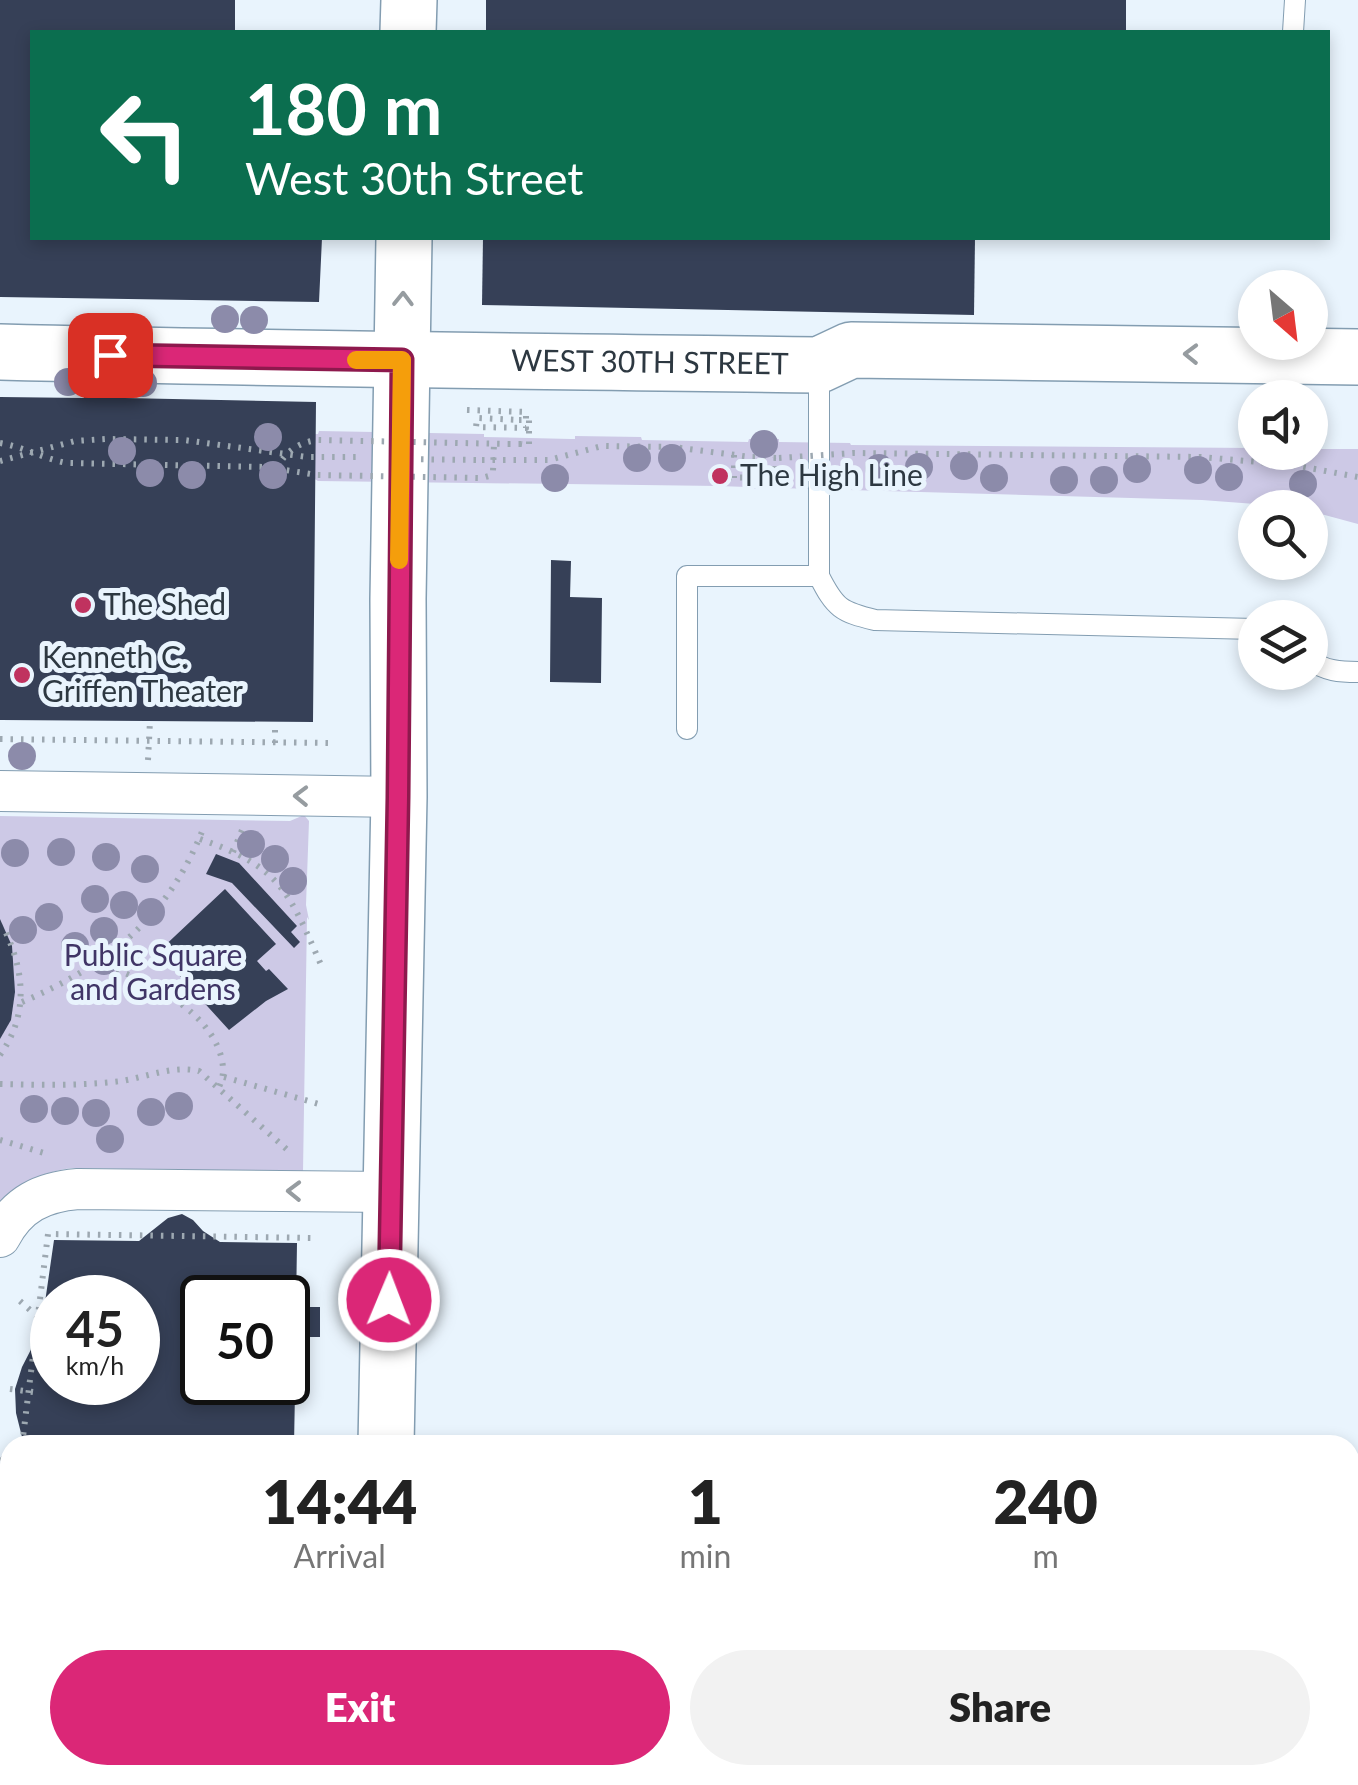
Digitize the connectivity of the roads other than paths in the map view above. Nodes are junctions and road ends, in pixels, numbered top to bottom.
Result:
1 (409, 0) edge
2 (1295, 0) edge
3 (408, 30) edge
4 (1294, 30) edge
5 (404, 240) edge
6 (0, 352) edge
7 (1358, 358) edge
8 (402, 360) junction
9 (818, 365) junction
10 (819, 576) junction
11 (1238, 629) edge
12 (1328, 669) edge
13 (1358, 672) edge
14 (687, 729) dead end
15 (0, 791) edge
16 (398, 797) junction
17 (391, 1192) junction
18 (0, 1237) edge
19 (386, 1435) edge

1 - 3 main road
2 - 4 lane
8 -> 5 main road
6 - 8 main road, WEST 30TH STREET
7 -> 9 main road, WEST 30TH STREET
8 - 9 main road, WEST 30TH STREET
8 - 16 main road
9 - 10 lane
10 - 11 lane
10 - 14 lane
12 - 13 lane
16 -> 15 street
16 - 17 main road
17 -> 18 street
17 - 19 main road

